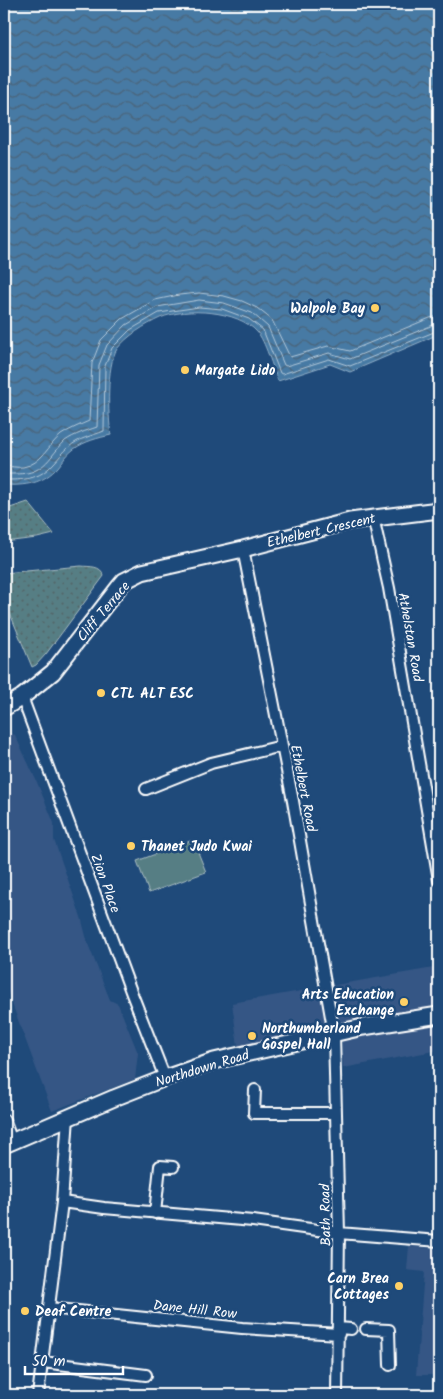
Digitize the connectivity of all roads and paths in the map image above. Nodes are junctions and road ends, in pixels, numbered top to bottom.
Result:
1 (439, 510) edge
2 (373, 517) junction
3 (243, 549) junction
4 (204, 558) joint
5 (22, 697) junction
6 (4, 708) edge
7 (282, 746) junction
8 (146, 789) dead end
9 (439, 880) edge
10 (439, 1015) edge
11 (334, 1034) junction
12 (165, 1078) junction
13 (255, 1090) dead end
14 (336, 1113) junction
15 (68, 1117) junction
16 (4, 1120) edge
17 (8, 1143) edge
18 (173, 1167) dead end
19 (62, 1202) junction
20 (155, 1213) junction
21 (340, 1233) junction
22 (439, 1241) edge
23 (49, 1308) junction
24 (352, 1329) dead end
25 (366, 1329) dead end
26 (339, 1331) junction
27 (43, 1362) junction
28 (390, 1365) dead end
29 (146, 1374) dead end
30 (38, 1395) edge
31 (337, 1395) edge

1 - 2 main road, Ethelbert Crescent
2 - 3 main road, Ethelbert Crescent
2 - 9 street, Athelstan Road
3 - 4 main road, Ethelbert Crescent
3 - 7 street, Ethelbert Road
4 - 5 main road, Cliff Terrace
5 - 6 main road, Cliff Terrace
5 - 12 street, Zion Place
7 - 8 street
7 - 11 street, Ethelbert Road
10 - 11 main road, Northdown Road
11 - 12 main road, Northdown Road
11 - 14 street, Bath Road
12 - 15 main road, Northdown Road
13 - 14 street
14 - 21 street, Bath Road
15 - 17 main road, Northdown Road
15 - 19 street
16 - 17 street
18 - 20 street
19 - 20 street
19 - 23 street
20 - 21 street
21 - 22 street
21 - 26 street, Bath Road
23 - 26 street, Dane Hill Row
23 - 27 street
24 - 26 street, Dane Hill Row
25 - 28 street
26 - 31 street, Bath Road
27 - 29 street
27 - 30 street

